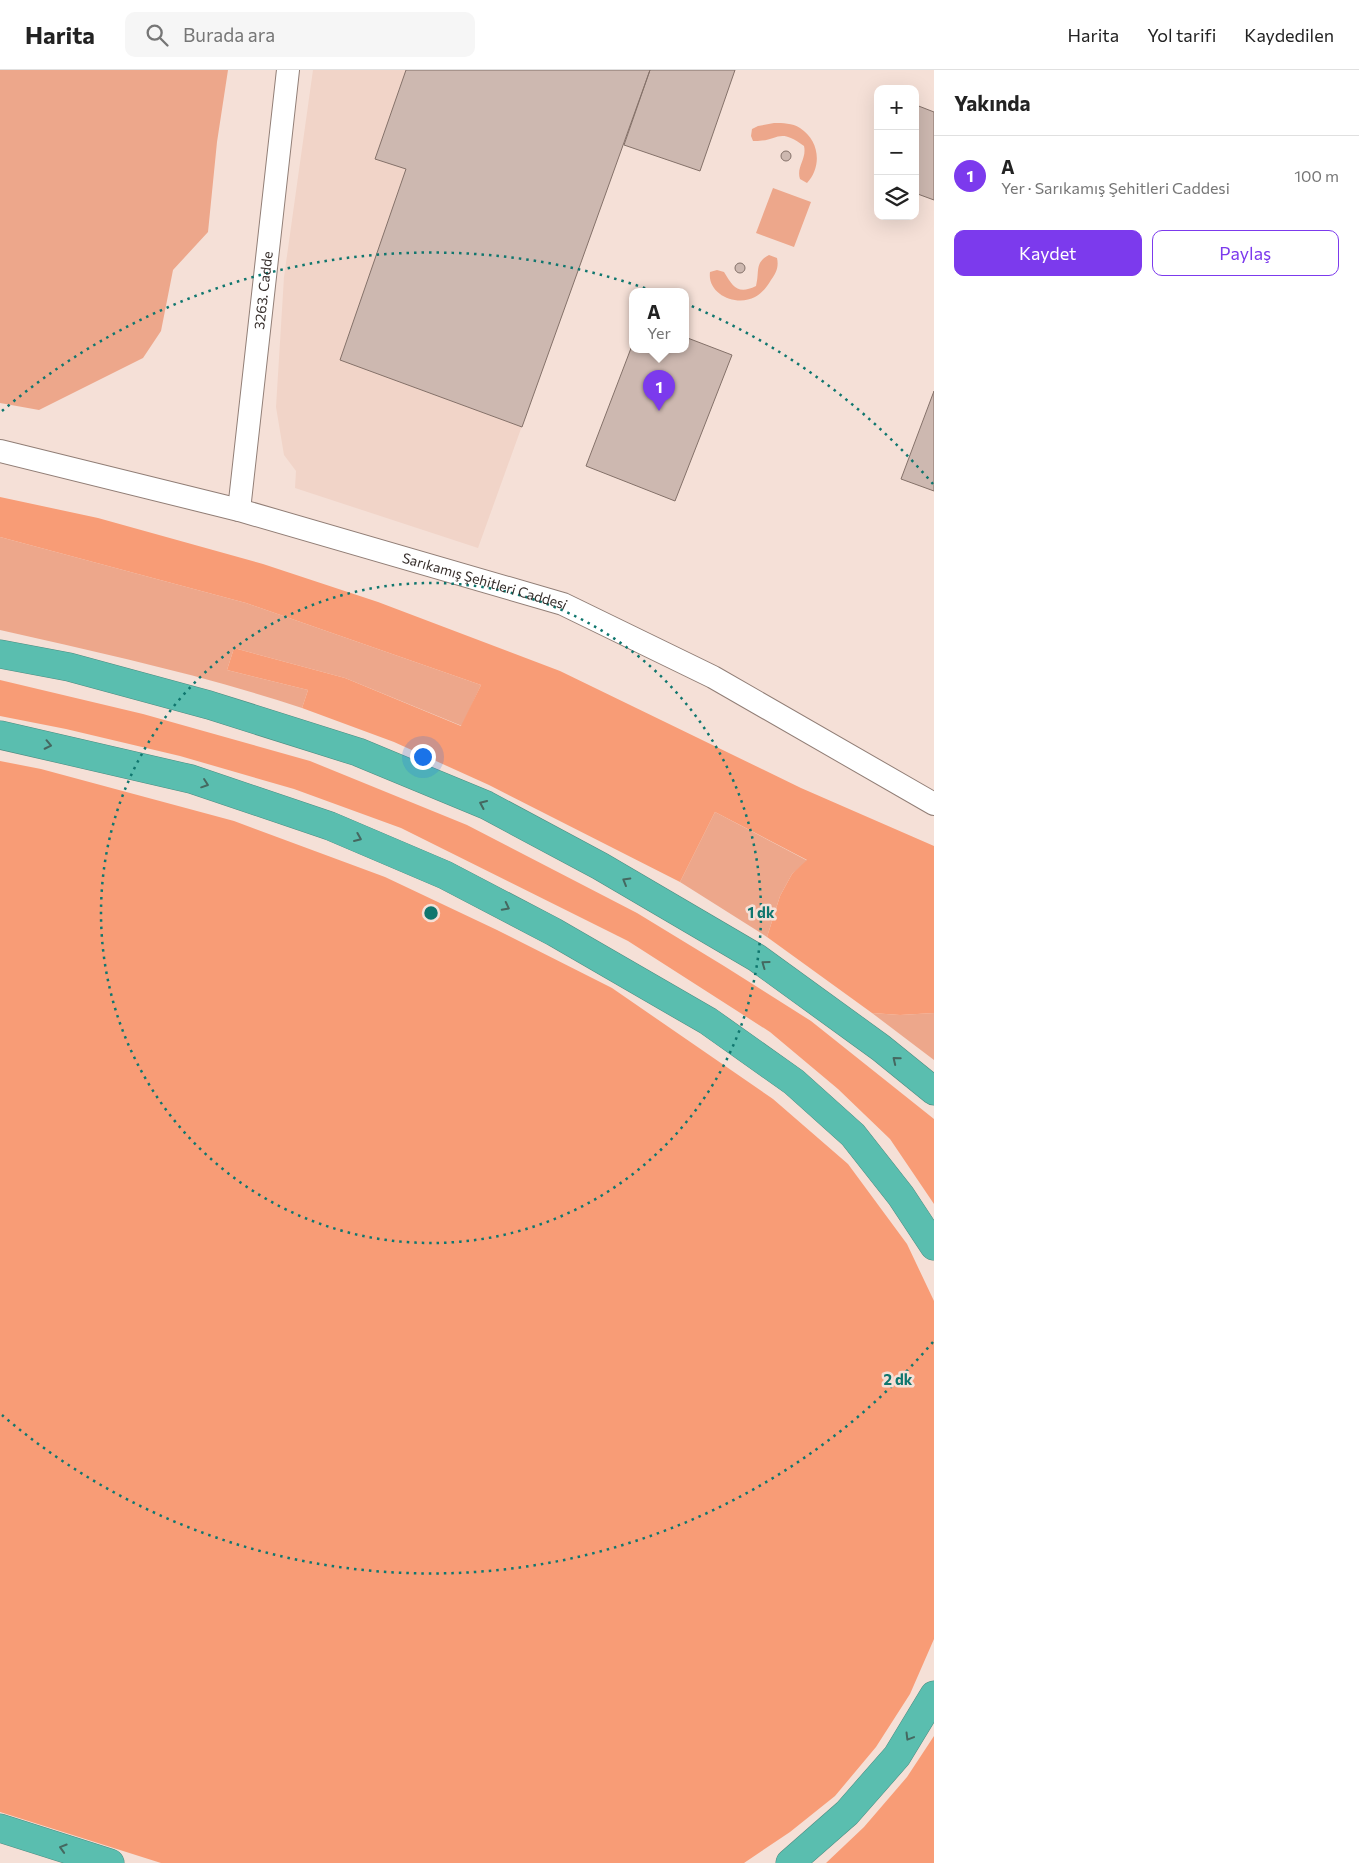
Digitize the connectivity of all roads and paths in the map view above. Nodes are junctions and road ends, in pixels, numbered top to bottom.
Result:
1 (288, 70) edge
2 (0, 450) edge
3 (239, 510) junction
4 (0, 654) edge
5 (0, 735) edge
6 (934, 804) edge
7 (934, 1091) edge
8 (934, 1246) edge
9 (934, 1695) edge
10 (0, 1828) edge
11 (110, 1863) edge
12 (790, 1863) edge

1 - 3 street, 3263. Cadde
2 - 3 street, Sarıkamış Şehitleri Caddesi
3 - 6 street, Sarıkamış Şehitleri Caddesi
7 -> 4 highway
5 -> 8 highway
9 -> 12 highway
11 -> 10 highway

